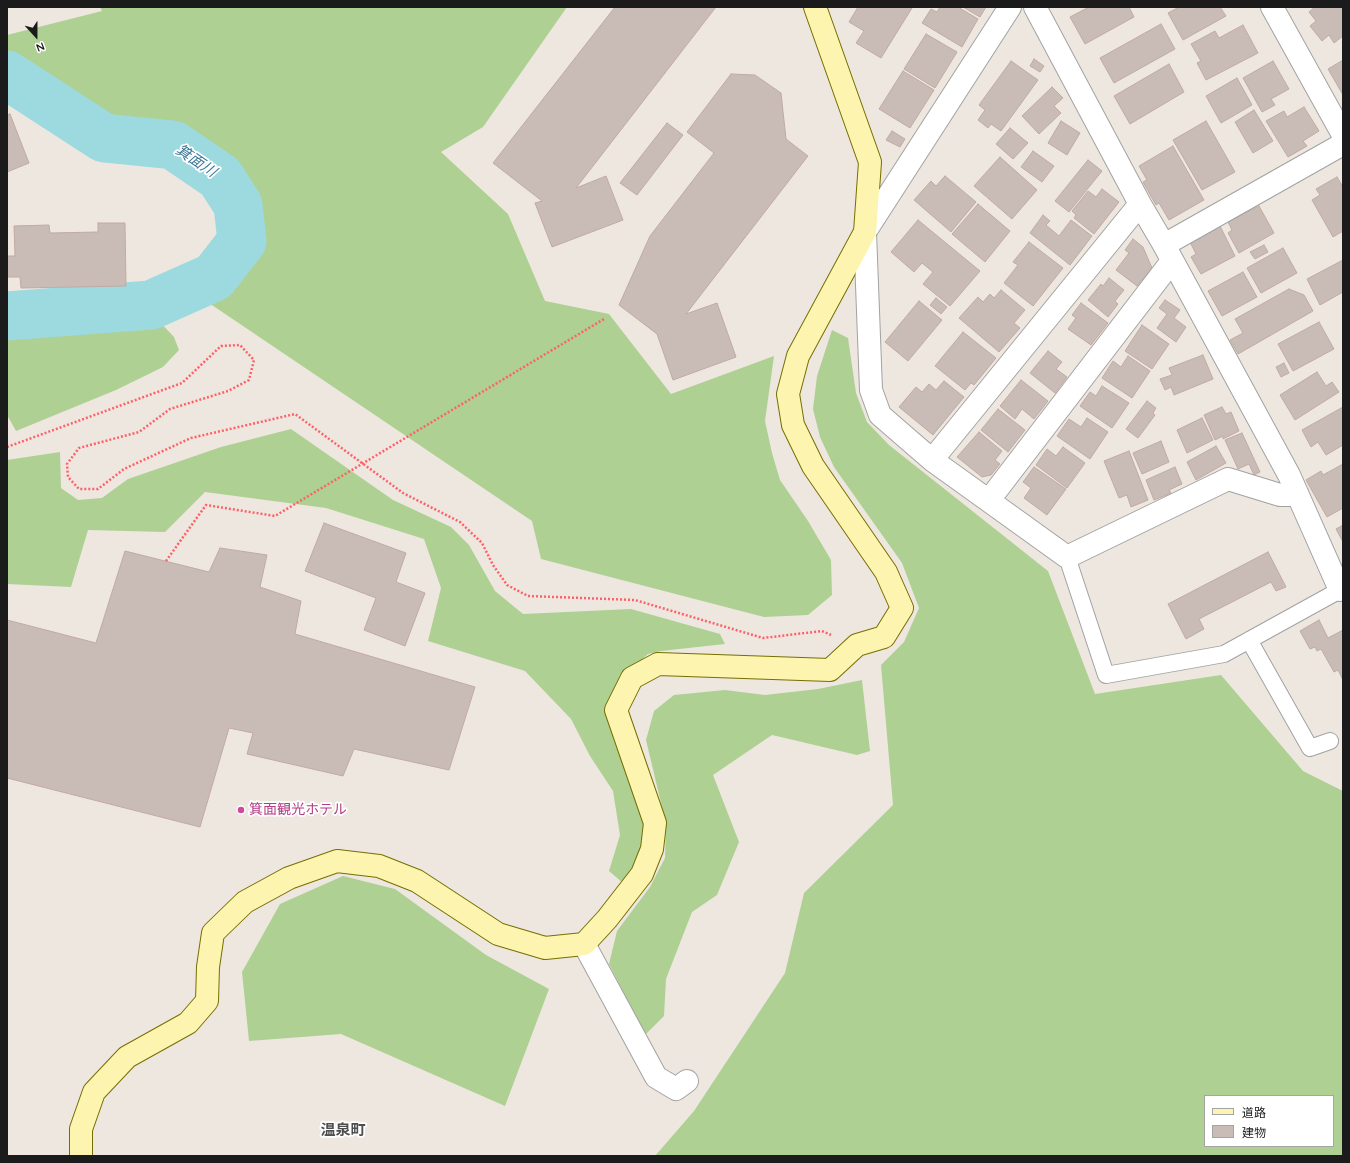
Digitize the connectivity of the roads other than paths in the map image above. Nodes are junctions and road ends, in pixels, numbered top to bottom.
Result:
1 (815, 7) edge
2 (1010, 7) edge
3 (1035, 7) edge
4 (1272, 7) edge
5 (1343, 135) edge
6 (1343, 144) edge
7 (1140, 204) junction
8 (865, 232) junction
9 (1168, 253) junction
10 (932, 460) junction
11 (1298, 495) junction
12 (989, 500) junction
13 (1068, 557) junction
14 (1341, 589) edge
15 (1249, 640) junction
16 (1330, 741) dead end
17 (584, 944) junction
18 (687, 1081) dead end
19 (81, 1156) edge

1 - 8 street
2 - 8 street
3 - 7 street
4 - 5 street
6 - 9 street
7 - 9 street
7 - 10 street
8 - 10 street
8 - 17 street
9 - 11 street
9 - 12 street
10 - 12 street
11 - 13 street
11 - 14 street
12 - 13 street
13 - 15 lane
14 - 15 lane
15 - 16 lane
17 - 18 street
17 - 19 street

